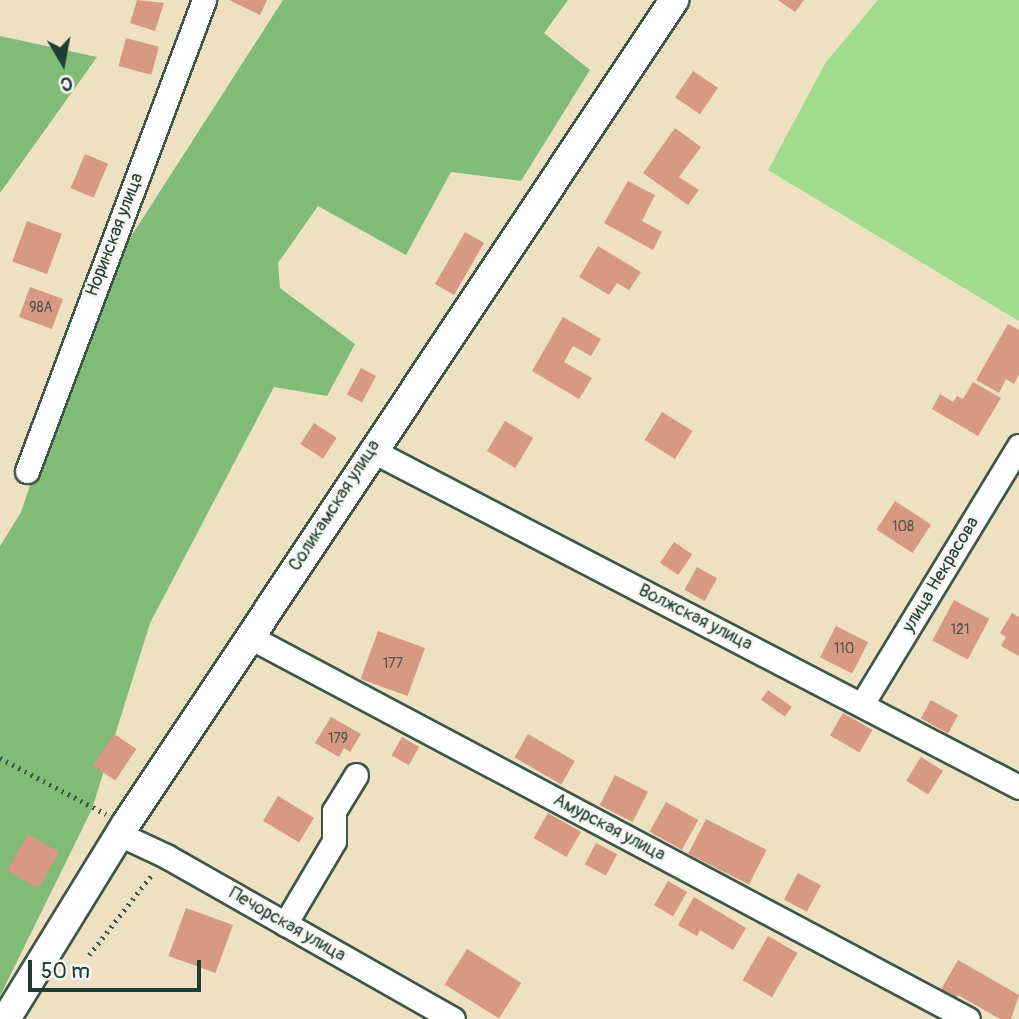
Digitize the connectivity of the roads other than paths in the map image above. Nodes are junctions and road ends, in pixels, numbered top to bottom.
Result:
1 (204, 0) edge
2 (674, 0) edge
3 (1019, 446) edge
4 (371, 450) junction
5 (27, 471) dead end
6 (250, 637) junction
7 (862, 704) junction
8 (356, 775) dead end
9 (1019, 787) edge
10 (122, 829) junction
11 (285, 923) junction
12 (6, 1019) edge
13 (453, 1019) edge
14 (968, 1019) edge

1 - 5 street, Норинская улица
2 - 4 main road, Соликамская улица
3 - 7 street, улица Некрасова
4 - 6 main road, Соликамская улица
4 - 7 street, Волжская улица
6 - 10 main road, Соликамская улица
6 - 14 street, Амурская улица
7 - 9 street, Волжская улица
8 - 11 street
10 - 11 street, Печорская улица
10 - 12 main road, Соликамская улица
11 - 13 street, Печорская улица

